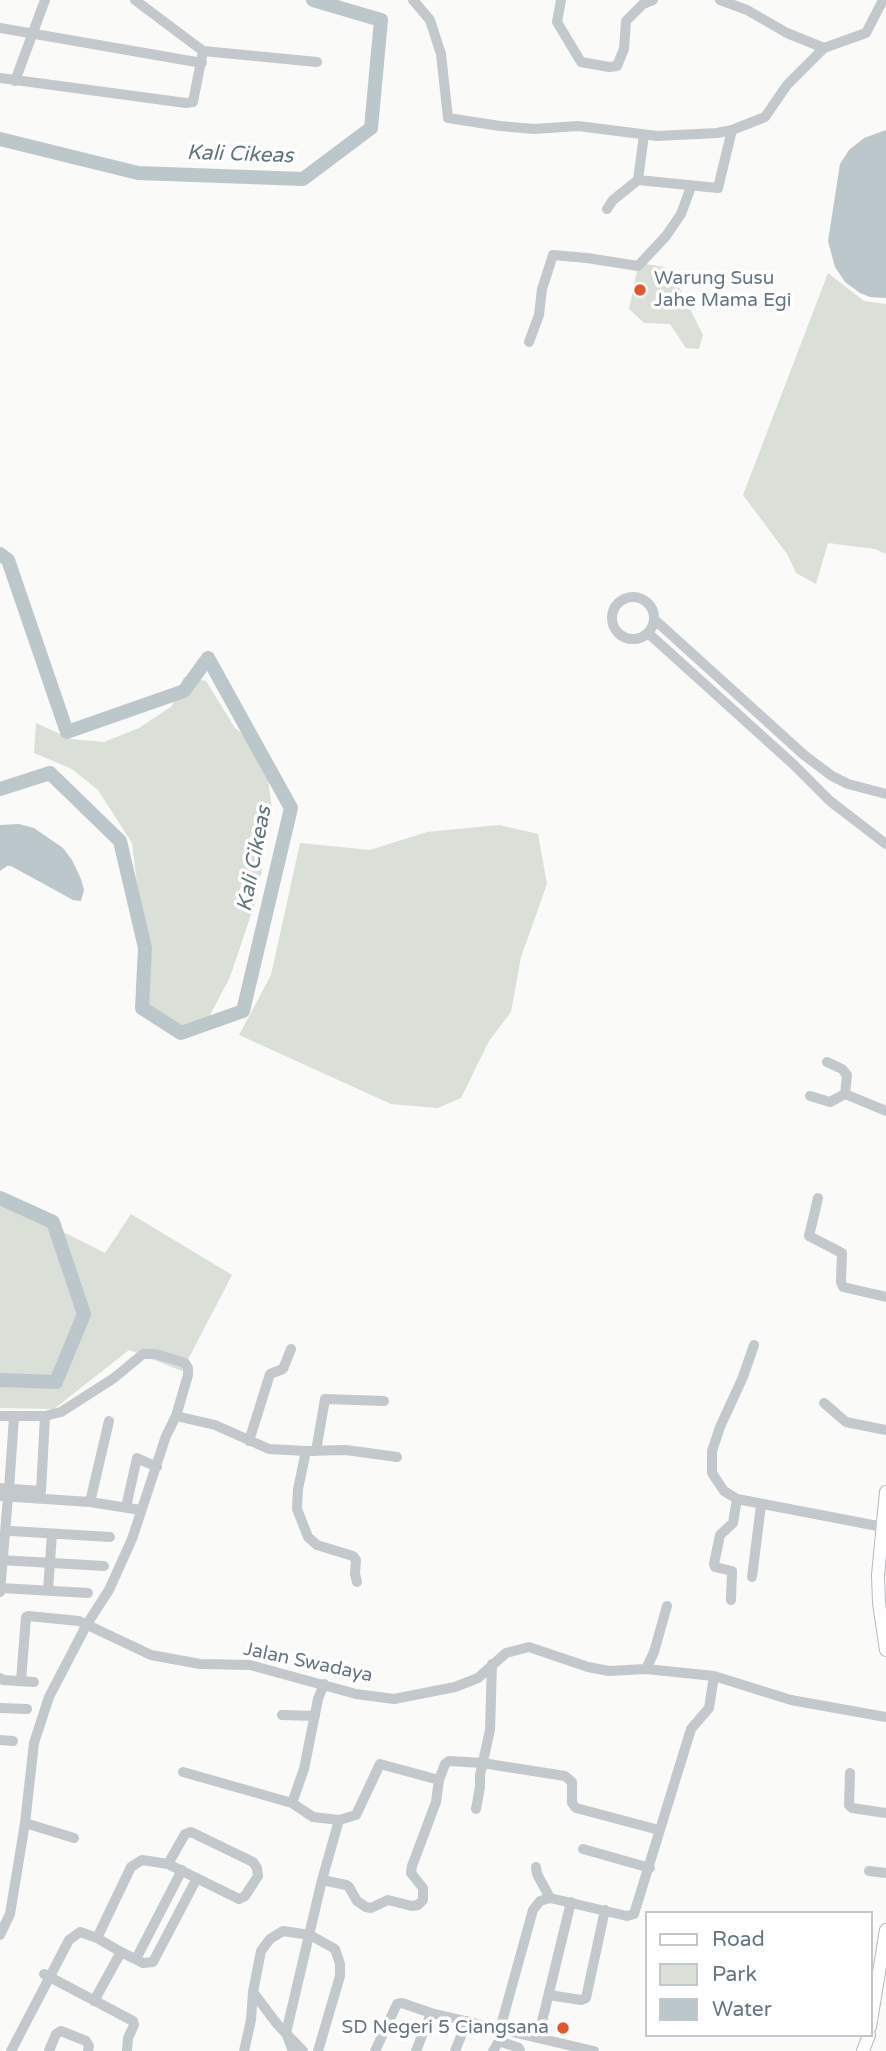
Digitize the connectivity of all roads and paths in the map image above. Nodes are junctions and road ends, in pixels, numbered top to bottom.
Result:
1 (45, 0) edge
2 (124, 0) edge
3 (413, 0) edge
4 (561, 0) edge
5 (653, 0) edge
6 (720, 0) edge
7 (883, 0) edge
8 (136, 1) edge
9 (0, 28) edge
10 (34, 35) junction
11 (824, 48) junction
12 (204, 51) junction
13 (317, 62) dead end
14 (202, 63) junction
15 (0, 78) edge
16 (15, 81) junction
17 (732, 130) junction
18 (644, 135) junction
19 (638, 180) junction
20 (691, 187) junction
21 (607, 209) dead end
22 (529, 342) dead end
23 (655, 620) junction
24 (648, 634) junction
25 (886, 794) edge
26 (886, 844) edge
27 (827, 1062) dead end
28 (845, 1094) junction
29 (810, 1097) dead end
30 (886, 1111) edge
31 (818, 1198) dead end
32 (886, 1297) edge
33 (754, 1345) dead end
34 (291, 1349) dead end
35 (384, 1401) dead end
36 (824, 1403) dead end
37 (0, 1416) edge
38 (45, 1416) junction
39 (176, 1416) junction
40 (14, 1417) junction
41 (108, 1421) dead end
42 (886, 1430) edge
43 (250, 1441) junction
44 (311, 1451) junction
45 (397, 1457) dead end
46 (157, 1467) junction
47 (4, 1493) edge
48 (886, 1495) edge
49 (737, 1499) junction
50 (90, 1502) junction
51 (761, 1505) junction
52 (126, 1507) junction
53 (141, 1510) junction
54 (883, 1527) junction
55 (6, 1531) edge
56 (52, 1534) junction
57 (110, 1537) dead end
58 (2, 1560) edge
59 (50, 1564) junction
60 (104, 1566) dead end
61 (752, 1577) dead end
62 (357, 1582) dead end
63 (0, 1590) edge
64 (48, 1590) junction
65 (88, 1592) dead end
66 (731, 1600) dead end
67 (667, 1606) dead end
68 (87, 1624) junction
69 (886, 1650) edge
70 (492, 1664) junction
71 (646, 1670) junction
72 (714, 1676) junction
73 (0, 1678) edge
74 (21, 1681) junction
75 (34, 1682) dead end
76 (324, 1684) junction
77 (0, 1708) edge
78 (27, 1709) dead end
79 (282, 1715) dead end
80 (315, 1716) junction
81 (886, 1717) edge
82 (0, 1740) edge
83 (13, 1741) dead end
84 (482, 1763) junction
85 (183, 1772) dead end
86 (850, 1773) dead end
87 (439, 1780) junction
88 (292, 1803) junction
89 (476, 1809) dead end
90 (886, 1813) edge
91 (339, 1820) junction
92 (25, 1823) junction
93 (659, 1830) junction
94 (74, 1838) dead end
95 (583, 1849) dead end
96 (168, 1864) junction
97 (536, 1867) dead end
98 (650, 1868) junction
99 (183, 1870) junction
100 (869, 1871) dead end
101 (886, 1873) edge
102 (197, 1878) junction
103 (322, 1880) junction
104 (550, 1898) junction
105 (571, 1902) junction
106 (606, 1910) junction
107 (5, 1913) edge
108 (886, 1930) edge
109 (0, 1935) edge
110 (310, 1935) junction
111 (97, 1938) junction
112 (121, 1952) junction
113 (136, 1959) junction
114 (46, 1976) junction
115 (253, 1992) junction
116 (549, 1995) junction
117 (94, 2001) junction
118 (873, 2004) edge
119 (431, 2013) junction
120 (467, 2021) junction
121 (500, 2029) junction
122 (286, 2034) junction
123 (538, 2038) junction
124 (566, 2048) edge
125 (11, 2051) edge
126 (49, 2051) edge
127 (88, 2051) edge
128 (127, 2051) edge
129 (244, 2051) edge
130 (293, 2051) edge
131 (303, 2051) edge
132 (318, 2051) edge
133 (375, 2051) edge
134 (416, 2051) edge
135 (456, 2051) edge
136 (493, 2051) edge
137 (520, 2051) edge
138 (594, 2051) edge

1 - 10 street
2 - 8 street
3 - 18 street
4 - 5 street
6 - 11 street
7 - 11 street
8 - 12 street
9 - 10 street
10 - 14 street
10 - 16 street
11 - 17 street
12 - 13 street
12 - 14 street
14 - 16 street
15 - 16 street
17 - 18 street
17 - 20 street
18 - 19 street
19 - 20 street
19 - 21 street
20 - 22 street
23 - 24 street
23 - 24 street
23 - 25 street
24 - 26 street
27 - 28 street
28 - 29 street
28 - 30 street
31 - 32 street
33 - 49 street
34 - 43 street
35 - 44 street
36 - 42 street
37 - 40 street
38 - 39 street
38 - 40 street
38 - 47 street
39 - 43 street
39 - 46 street
40 - 47 street
41 - 50 street
43 - 44 street
44 - 45 street
44 - 62 street
46 - 52 street
46 - 53 street
47 - 50 street
47 - 55 street
48 - 54 main road
49 - 51 street
49 - 66 street
50 - 52 street
51 - 54 street
51 - 61 street
52 - 53 street
53 - 68 street
54 - 69 main road
55 - 56 street
55 - 58 street
56 - 57 street
56 - 59 street
58 - 59 street
58 - 63 street
59 - 60 street
59 - 64 street
63 - 64 street
64 - 65 street
67 - 71 street
68 - 74 street
68 - 76 street, Jalan Swadaya
68 - 92 street
70 - 71 street, Jalan Swadaya
70 - 76 street, Jalan Swadaya
70 - 84 street
71 - 72 street, Jalan Swadaya
72 - 81 street, Jalan Swadaya
72 - 93 street
73 - 74 street
74 - 75 street
76 - 80 street
77 - 78 street
79 - 80 street
80 - 88 street
82 - 83 street
84 - 87 street
84 - 89 street
84 - 93 street
85 - 88 street
86 - 90 street
87 - 91 street
87 - 103 street
88 - 91 street
91 - 103 street
92 - 94 street
92 - 107 street
93 - 98 street
95 - 98 street
96 - 99 street
96 - 102 street
96 - 111 street
97 - 104 street
98 - 106 street
99 - 102 street
99 - 113 street
100 - 101 street
102 - 113 street
103 - 110 street
104 - 105 street
104 - 121 street
105 - 106 street
105 - 116 street
106 - 116 street
107 - 109 street
108 - 118 main road
110 - 115 street
110 - 122 street
110 - 132 street
111 - 112 street
111 - 114 street
112 - 113 street
112 - 117 street
114 - 117 street
114 - 125 street
115 - 122 street
115 - 129 street
116 - 123 street
117 - 128 street
119 - 120 street
119 - 133 street
119 - 134 street
120 - 121 street
120 - 135 street
121 - 123 street
122 - 130 street
122 - 131 street
123 - 124 street
124 - 138 street
126 - 127 street
136 - 137 street

